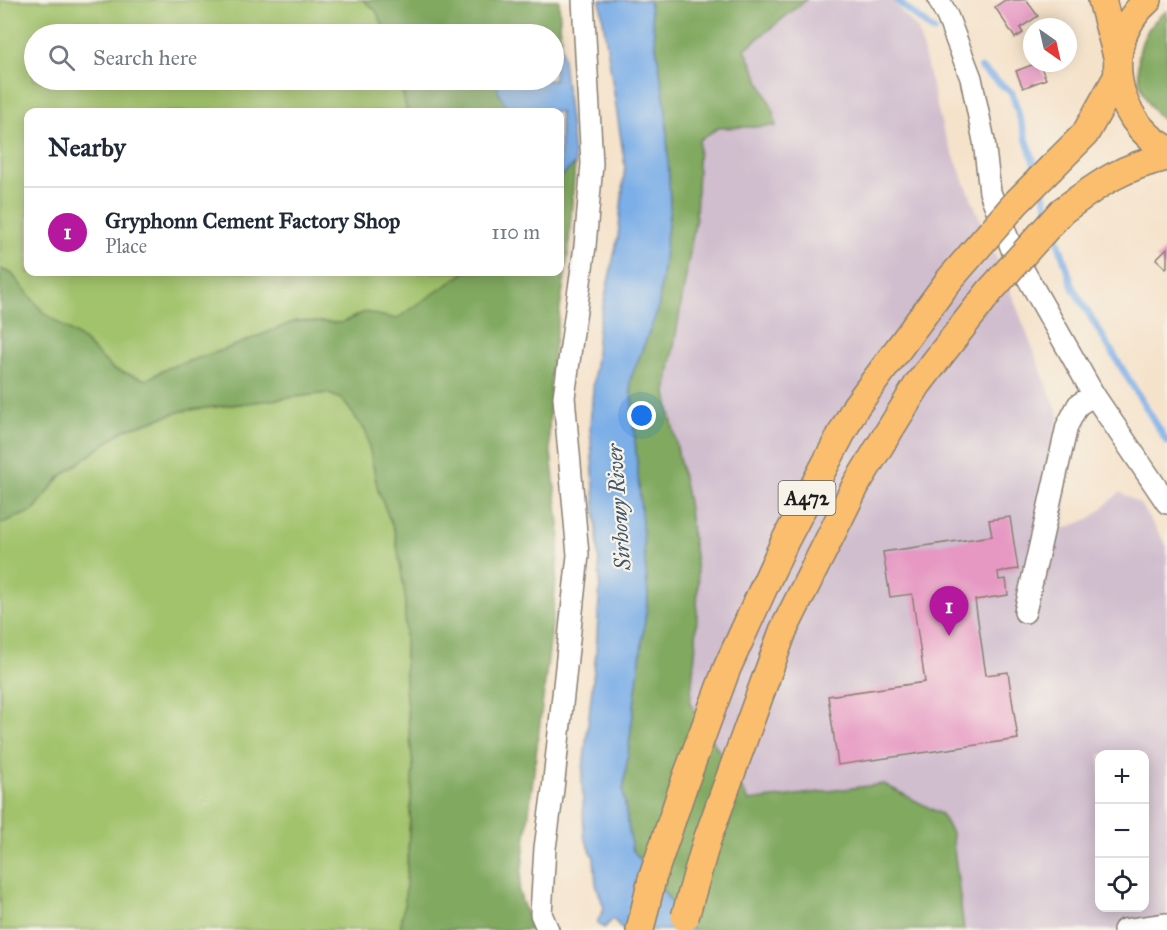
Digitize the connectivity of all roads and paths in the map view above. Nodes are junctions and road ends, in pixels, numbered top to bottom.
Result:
1 (583, 0) edge
2 (939, 0) edge
3 (1102, 0) edge
4 (1148, 0) edge
5 (1117, 67) junction
6 (1167, 149) edge
7 (1167, 157) edge
8 (1094, 395) junction
9 (1167, 503) edge
10 (1025, 612) dead end
11 (1167, 924) edge
12 (548, 930) edge
13 (640, 930) edge
14 (682, 930) edge
15 (1124, 930) edge

1 - 12 street
2 - 8 street
3 - 5 main road
4 - 5 main road
5 - 6 main road
5 - 13 main road, A472, bridge
7 - 14 main road, A472, bridge
8 - 9 street
8 - 10 street
11 - 15 street

